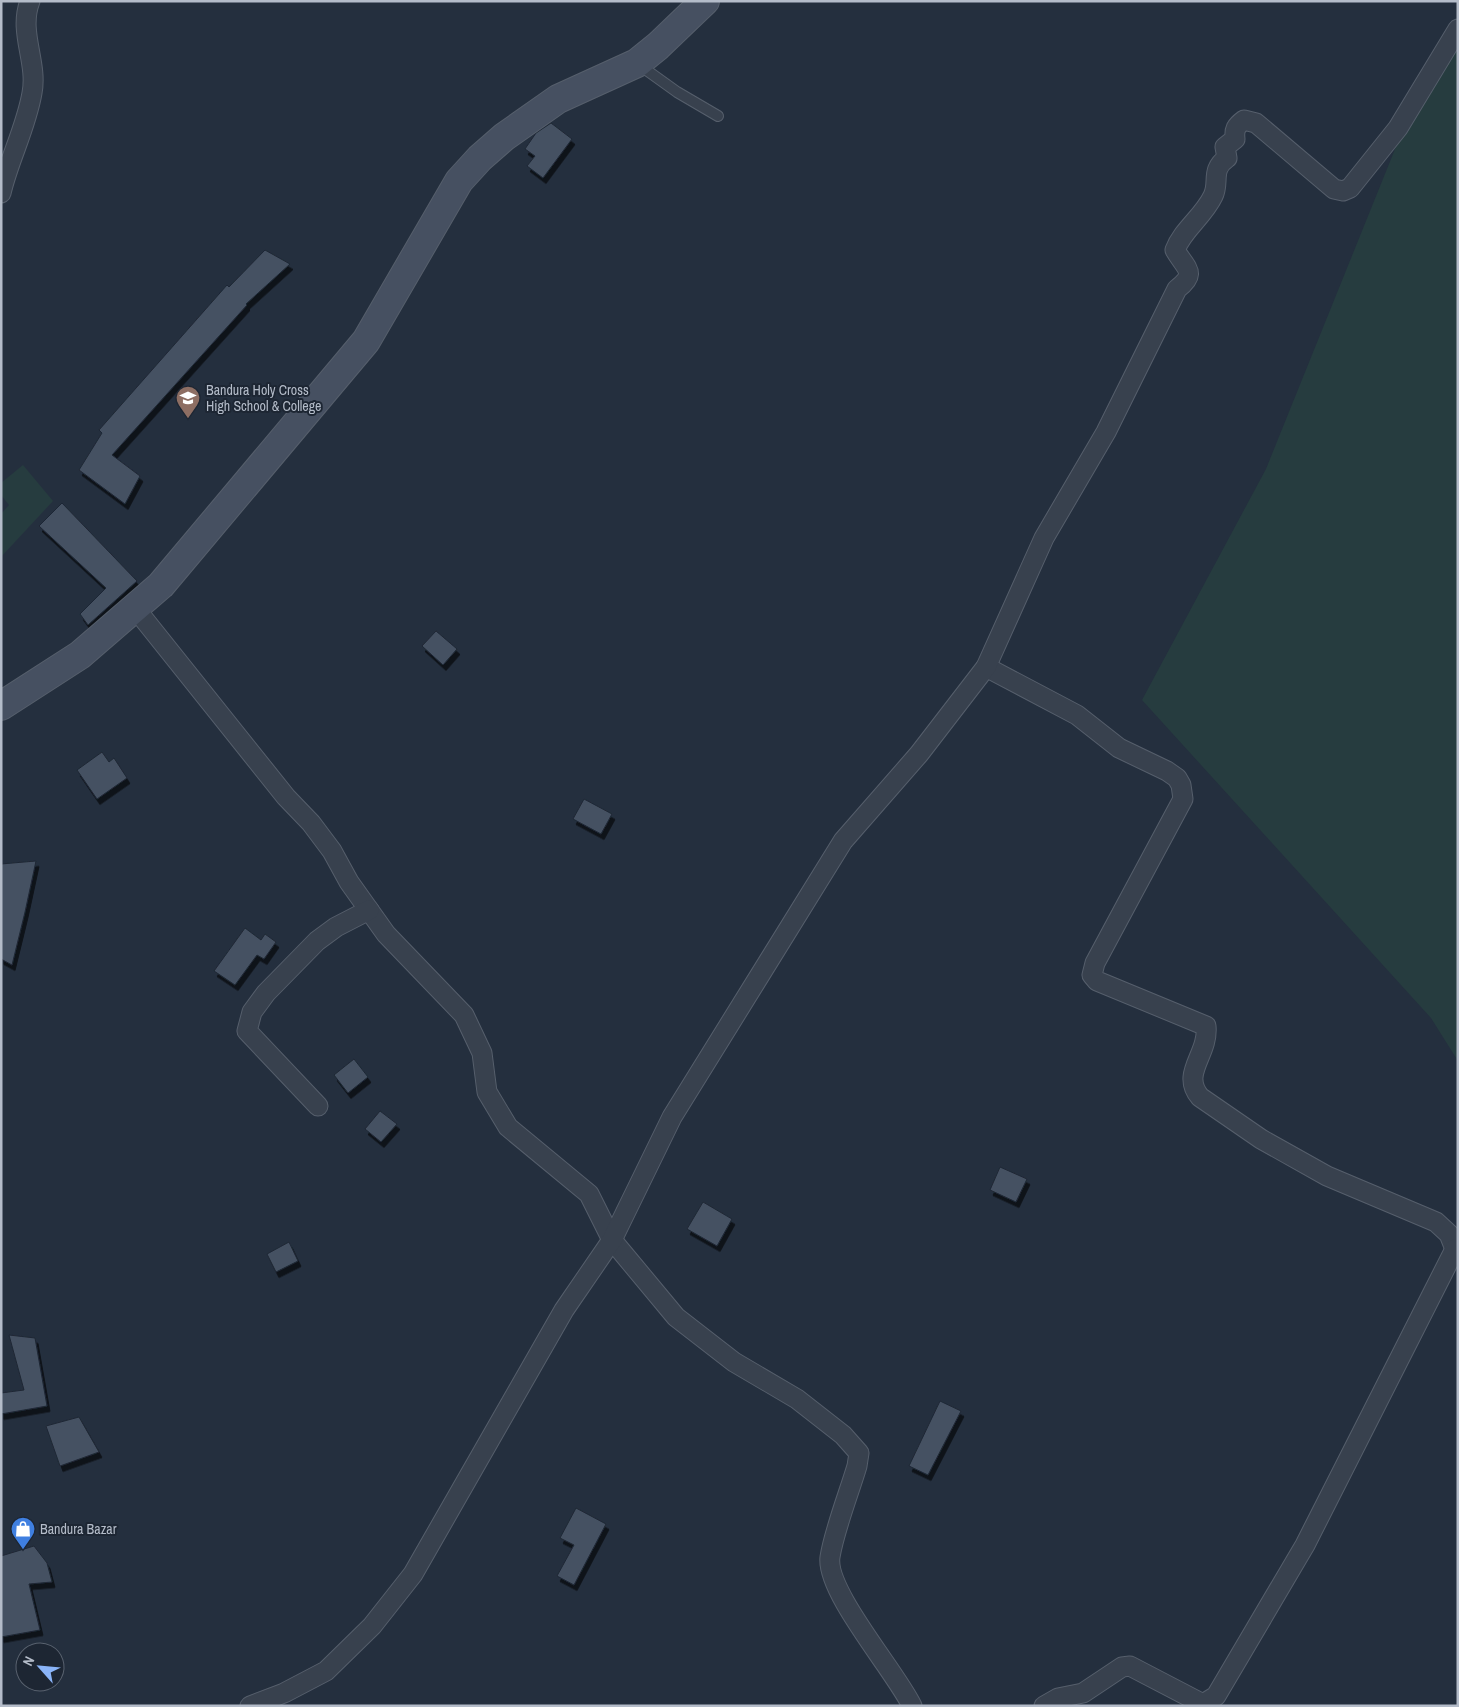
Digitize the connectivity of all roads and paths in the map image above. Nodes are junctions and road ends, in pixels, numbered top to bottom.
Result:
1 (30, 1) edge
2 (705, 1) edge
3 (1458, 30) edge
4 (637, 63) junction
5 (718, 116) dead end
6 (1, 193) edge
7 (135, 608) junction
8 (986, 667) junction
9 (1, 706) edge
10 (369, 910) junction
11 (318, 1106) dead end
12 (612, 1240) junction
13 (1456, 1250) edge
14 (911, 1705) edge
15 (1205, 1705) edge
16 (250, 1706) edge
17 (1044, 1706) edge

1 - 6 street
2 - 4 street
3 - 8 street
4 - 5 lane
4 - 7 street
7 - 9 street
7 - 10 street
8 - 12 street
8 - 13 street
10 - 11 street
10 - 12 street
12 - 14 street
12 - 16 street
13 - 15 street
15 - 17 street

